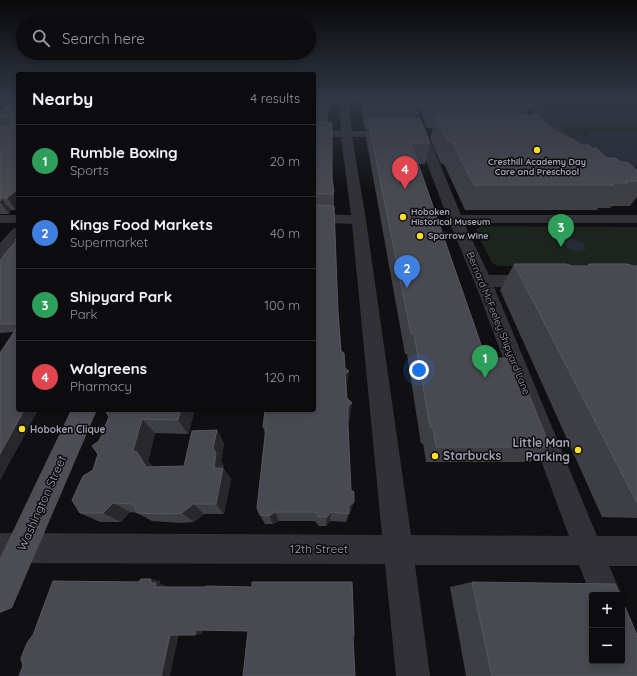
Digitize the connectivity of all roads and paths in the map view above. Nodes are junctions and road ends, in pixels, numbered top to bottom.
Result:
1 (346, 129) edge
2 (416, 129) edge
3 (556, 129) edge
4 (316, 134) edge
5 (346, 134) junction
6 (417, 134) junction
7 (591, 158) edge
8 (316, 218) edge
9 (455, 219) junction
10 (637, 219) edge
11 (0, 220) edge
12 (16, 220) edge
13 (359, 220) junction
14 (16, 234) edge
15 (0, 253) edge
16 (483, 281) junction
17 (547, 281) edge
18 (83, 412) edge
19 (11, 548) edge
20 (398, 549) junction
21 (589, 550) junction
22 (637, 551) edge
23 (605, 592) edge
24 (0, 596) edge
25 (413, 676) edge

1 - 5 street
2 - 6 street, Bernard McFeeley Shipyard Lane
3 - 7 street
4 - 5 street
5 - 6 street
5 - 13 street
6 - 9 street, Bernard McFeeley Shipyard Lane
8 - 13 street
9 - 10 street
9 - 16 street, Bernard McFeeley Shipyard Lane
11 - 12 street
13 - 20 street
14 - 15 street
16 - 17 street
16 - 21 street, Bernard McFeeley Shipyard Lane
18 - 19 main road, Washington Street
19 - 20 street, 12th Street
19 - 24 main road, Washington Street
20 - 21 street, 12th Street
20 - 25 street
21 - 22 street, 12th Street
21 - 23 street, Bernard McFeeley Shipyard Lane

